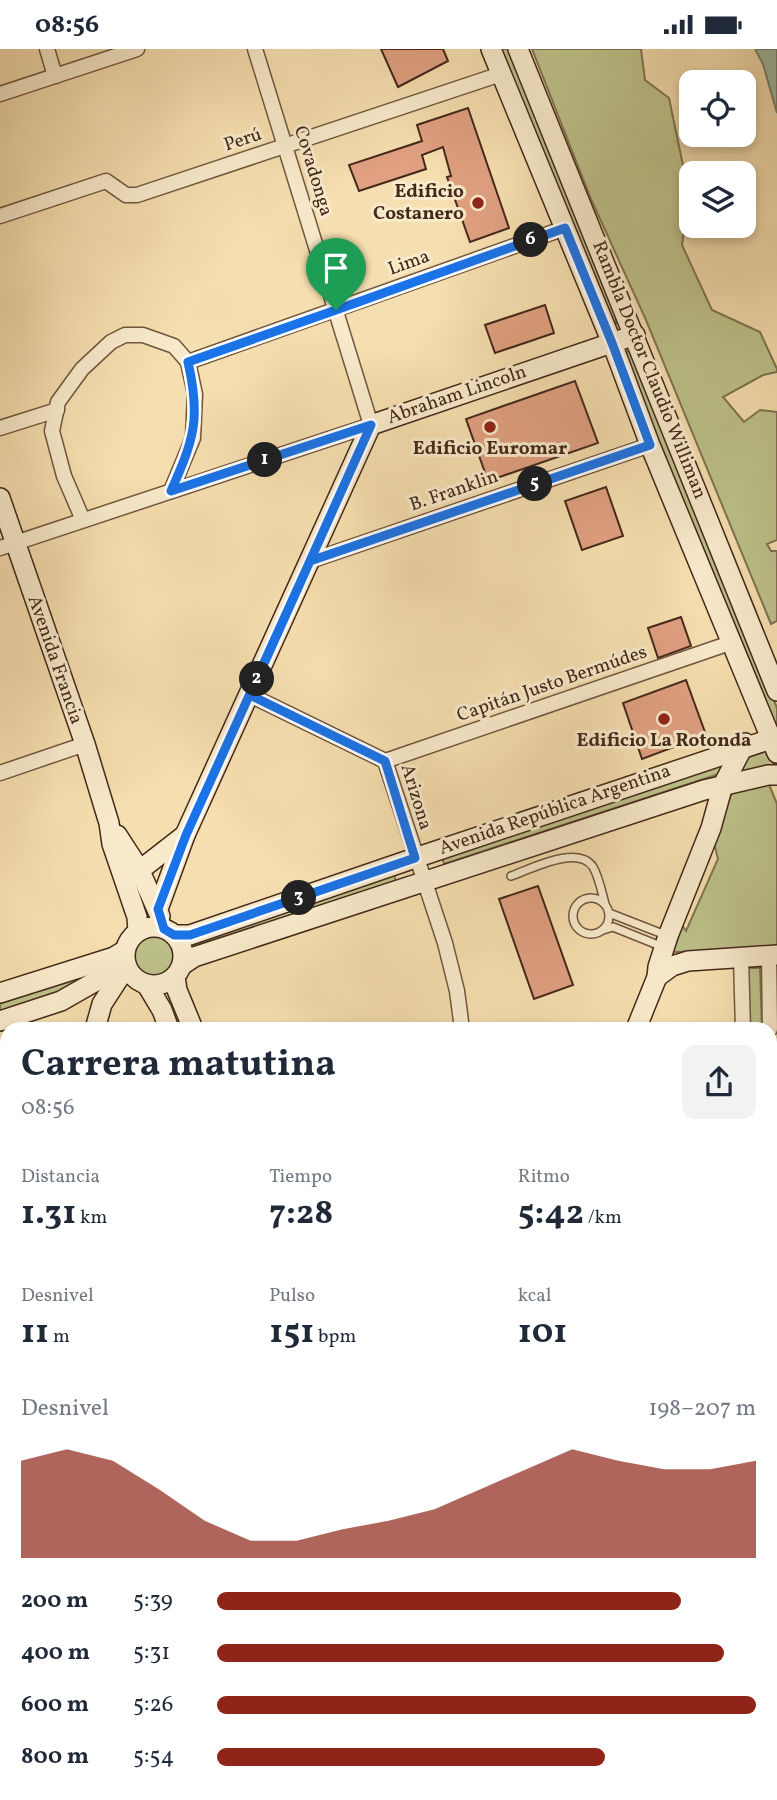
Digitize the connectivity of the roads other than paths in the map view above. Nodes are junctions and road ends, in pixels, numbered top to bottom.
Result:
1 (47, 49) edge
2 (137, 49) edge
3 (255, 49) edge
4 (491, 49) edge
5 (519, 49) edge
6 (501, 74) junction
7 (55, 76) junction
8 (0, 93) edge
9 (285, 146) junction
10 (0, 216) edge
11 (565, 228) junction
12 (336, 310) junction
13 (635, 335) junction
14 (612, 343) junction
15 (188, 362) junction
16 (57, 410) junction
17 (371, 425) junction
18 (0, 428) edge
19 (650, 445) junction
20 (171, 491) junction
21 (0, 498) edge
22 (83, 520) junction
23 (8, 545) edge
24 (310, 561) junction
25 (733, 642) junction
26 (777, 691) edge
27 (250, 695) junction
28 (758, 707) junction
29 (775, 743) edge
30 (85, 744) junction
31 (743, 748) junction
32 (385, 761) junction
33 (0, 773) edge
34 (777, 775) edge
35 (723, 785) junction
36 (109, 823) junction
37 (186, 835) junction
38 (415, 858) junction
39 (139, 869) junction
40 (511, 876) dead end
41 (422, 881) junction
42 (128, 887) junction
43 (605, 904) junction
44 (158, 909) junction
45 (610, 913) junction
46 (604, 930) junction
47 (138, 931) junction
48 (169, 932) junction
49 (666, 942) junction
50 (773, 955) edge
51 (741, 958) junction
52 (132, 969) junction
53 (179, 971) junction
54 (657, 977) junction
55 (0, 993) edge
56 (0, 1021) edge
57 (99, 1022) edge
58 (166, 1022) edge
59 (190, 1022) edge
60 (461, 1022) edge
61 (639, 1022) edge
62 (743, 1022) edge
63 (770, 1022) edge

1 - 7 street
2 - 7 street
3 - 9 street, Covadonga
4 - 6 street, Rambla Doctor Claudio Williman
5 - 13 street, Rambla Doctor Claudio Williman
6 - 9 street, Perú
6 - 11 street, Rambla Doctor Claudio Williman
7 - 8 street
9 - 10 street, Perú
9 - 12 street, Covadonga
11 - 12 street, Lima
11 - 14 street, Rambla Doctor Claudio Williman
12 - 15 street, Lima
12 - 17 street, Covadonga
13 - 14 street, Abraham Lincoln
13 - 26 street, Rambla Doctor Claudio Williman
14 - 17 street, Abraham Lincoln
14 - 19 street, Rambla Doctor Claudio Williman
15 - 16 street
15 - 20 street
16 - 18 street
16 - 22 street
17 - 20 street, Abraham Lincoln
17 - 24 street
19 - 24 street, B. Franklin
19 - 25 street, Rambla Doctor Claudio Williman
20 - 22 street, Abraham Lincoln
21 - 23 street, Avenida Francia
22 - 23 street, Abraham Lincoln
23 - 30 street, Avenida Francia
24 - 27 street
25 - 28 street, Rambla Doctor Claudio Williman
25 - 32 street, Capitán Justo Bermúdes
27 - 32 street, Arizona
27 - 37 street
28 - 29 street, Rambla Doctor Claudio Williman
28 - 31 street
29 - 31 street, Avenida República Argentina
30 - 33 street
30 - 36 street, Avenida Francia
31 - 35 street
31 - 38 street, Avenida República Argentina
32 - 38 street, Arizona
34 - 35 street, Avenida República Argentina
35 - 41 street, Avenida República Argentina
35 - 49 street
36 - 39 street, Avenida Francia
36 - 42 street, Avenida Francia
37 - 39 street
37 - 44 street
38 - 41 street, Arizona
38 - 48 street, Avenida República Argentina
39 - 42 street
39 - 44 street, Avenida Francia
40 - 43 lane
41 - 53 street, Avenida República Argentina
41 - 60 street, Arizona
42 - 47 street, Avenida Francia
43 - 45 lane
43 - 46 lane
44 - 48 street, Avenida Francia
45 - 46 lane
45 - 49 lane
46 - 49 lane
47 - 48 street
47 - 52 street
48 - 53 street
49 - 54 street
50 - 51 street
50 - 63 street
51 - 54 street
51 - 62 street
52 - 53 street
52 - 55 street
52 - 56 street
52 - 57 street
52 - 58 street
53 - 59 street
54 - 61 street

